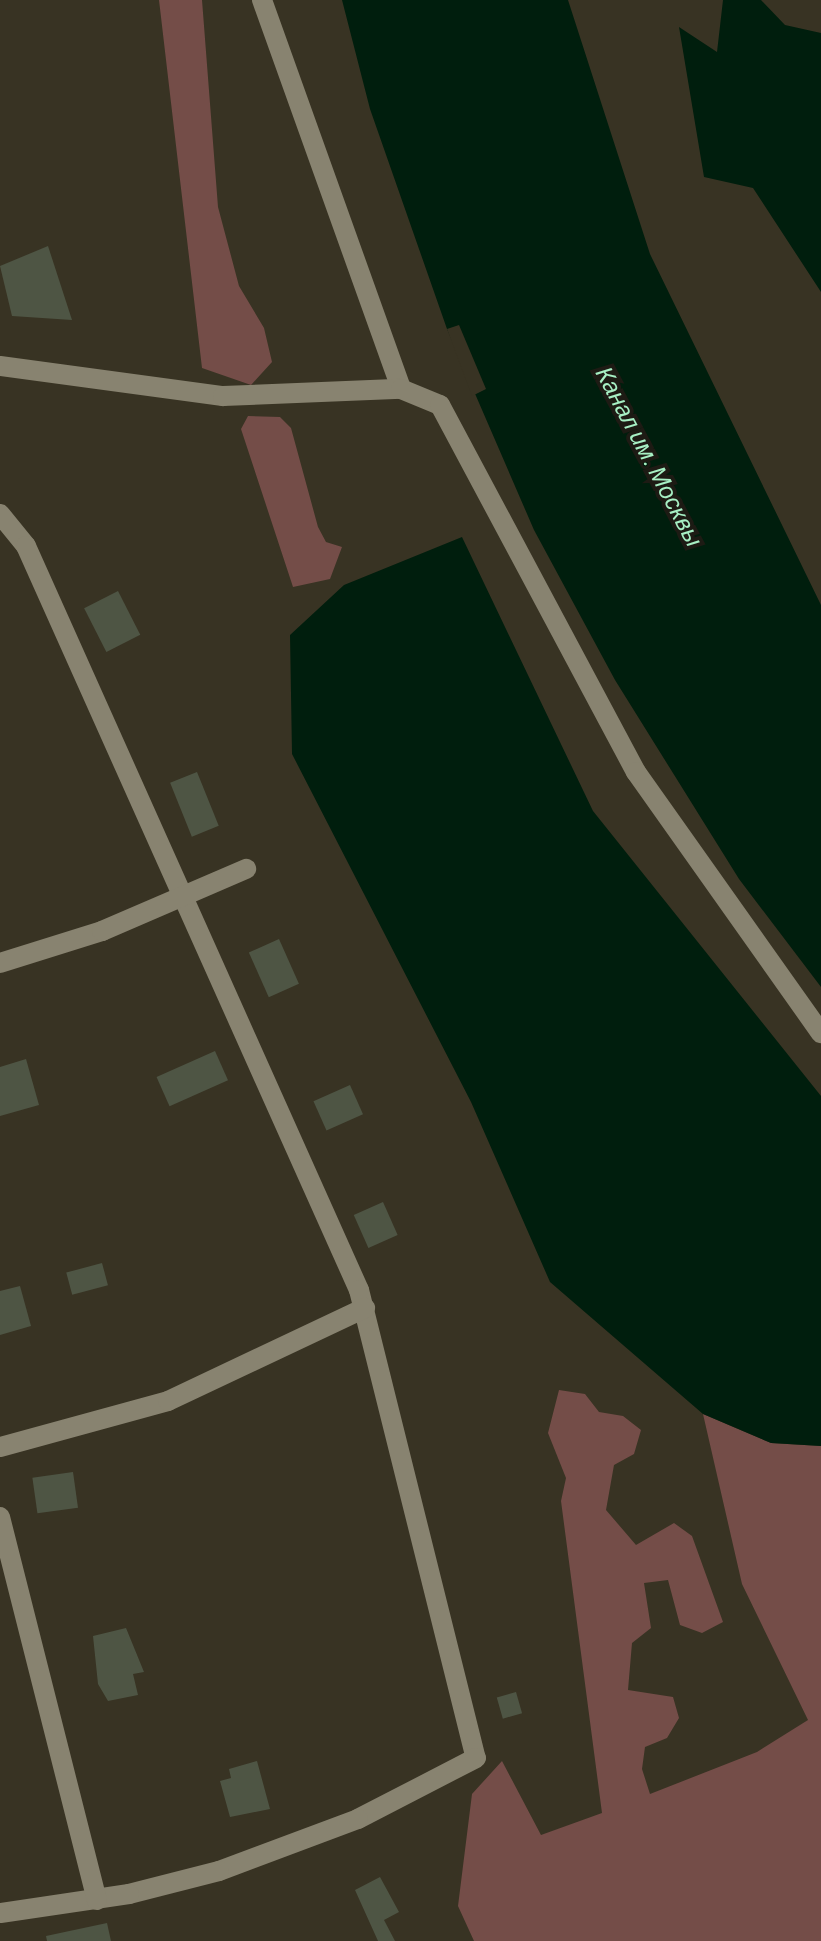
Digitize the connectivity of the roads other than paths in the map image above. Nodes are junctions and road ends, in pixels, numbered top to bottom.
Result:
1 (262, 0) edge
2 (0, 366) edge
3 (401, 389) junction
4 (0, 514) edge
5 (246, 869) dead end
6 (184, 898) junction
7 (0, 963) edge
8 (821, 1033) edge
9 (365, 1308) junction
10 (0, 1447) edge
11 (0, 1517) edge
12 (97, 1900) junction
13 (0, 1913) edge

1 - 3 street
2 - 3 street
3 - 8 street
4 - 6 street
5 - 6 street
6 - 7 street
6 - 9 street
9 - 10 street
9 - 12 street
11 - 12 street
12 - 13 street

